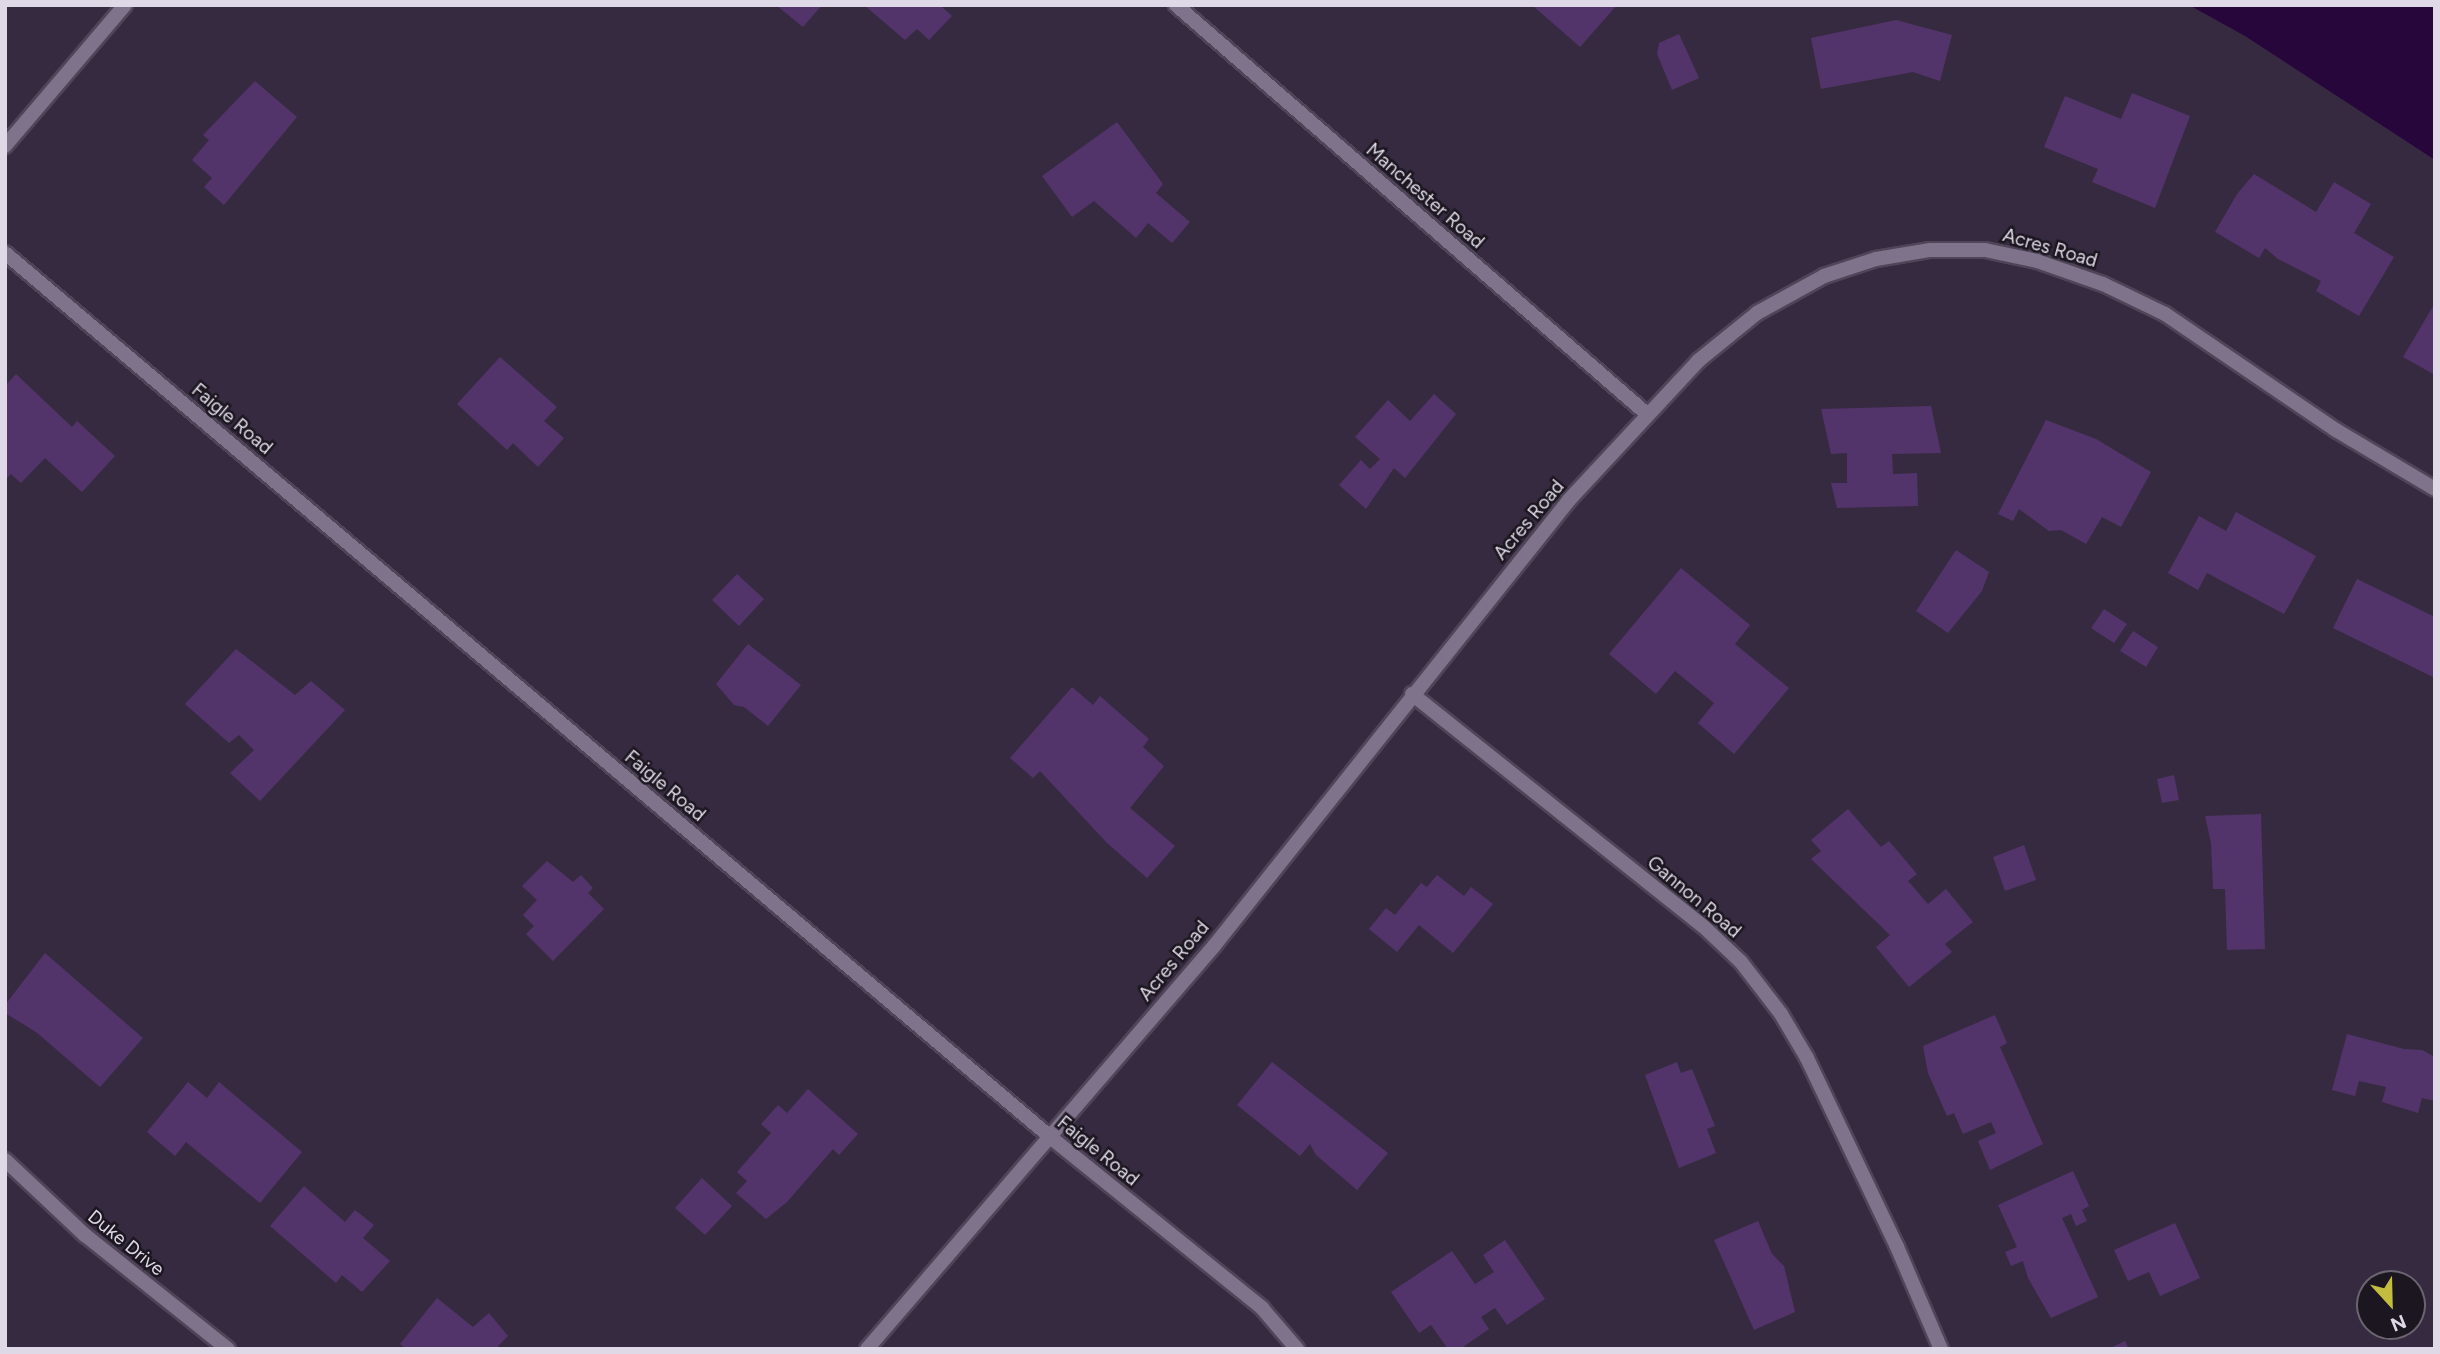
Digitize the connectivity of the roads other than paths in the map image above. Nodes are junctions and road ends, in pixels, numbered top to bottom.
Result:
1 (125, 5) edge
2 (1176, 5) edge
3 (5, 146) edge
4 (5, 253) edge
5 (1648, 415) junction
6 (2435, 489) edge
7 (1412, 694) junction
8 (1049, 1136) junction
9 (5, 1160) edge
10 (228, 1349) edge
11 (867, 1349) edge
12 (1297, 1349) edge
13 (1941, 1349) edge

1 - 3 street
2 - 5 street, Manchester Road
4 - 8 street, Faigle Road
5 - 6 street, Acres Road
5 - 7 street, Acres Road
7 - 8 street, Acres Road
7 - 13 street, Gannon Road
8 - 11 street, Acres Road
8 - 12 street, Faigle Road
9 - 10 street, Duke Drive

